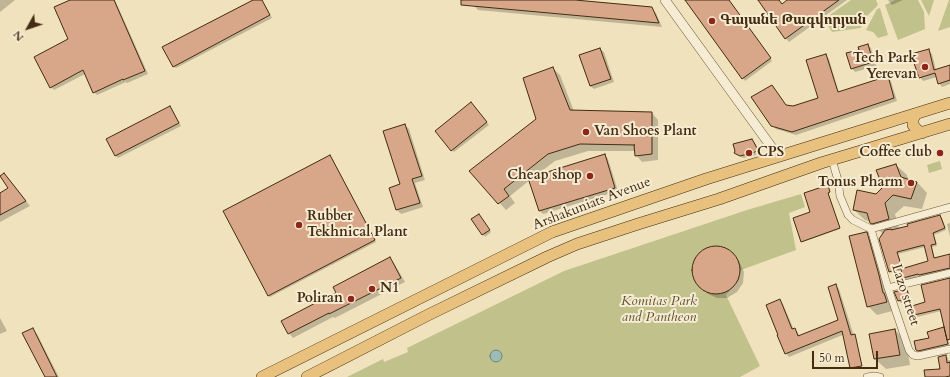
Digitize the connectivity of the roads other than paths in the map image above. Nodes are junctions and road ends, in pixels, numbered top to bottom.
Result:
1 (665, 0) edge
2 (950, 103) edge
3 (916, 114) junction
4 (950, 124) edge
5 (877, 126) junction
6 (922, 133) junction
7 (882, 145) junction
8 (778, 156) junction
9 (832, 160) junction
10 (950, 207) edge
11 (871, 229) junction
12 (950, 273) edge
13 (888, 288) junction
14 (950, 349) edge
15 (262, 377) edge
16 (307, 377) edge
17 (868, 377) edge
18 (880, 377) edge

1 - 8 street
2 - 3 main road, Arshakuniats Avenue
3 - 5 main road, Arshakuniats Avenue
3 - 6 main road
4 - 6 main road
5 - 7 main road
5 - 8 main road, Arshakuniats Avenue
6 - 7 main road
7 - 9 main road
8 - 15 main road, Arshakuniats Avenue
9 - 11 street
9 - 16 main road
10 - 11 street
11 - 13 street, Lazo street
12 - 13 street
13 - 14 street, Lazo street
17 - 18 street

